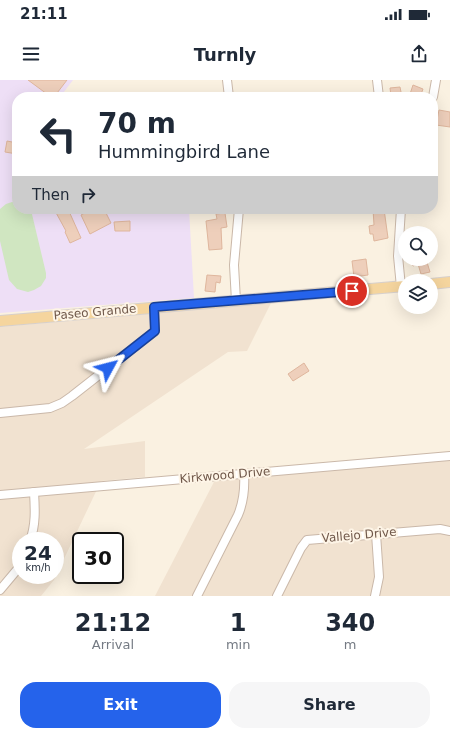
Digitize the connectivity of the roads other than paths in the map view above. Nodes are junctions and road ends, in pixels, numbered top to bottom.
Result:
1 (227, 80) edge
2 (377, 80) edge
3 (436, 80) edge
4 (228, 92) edge
5 (378, 92) edge
6 (434, 92) edge
7 (239, 214) edge
8 (401, 214) edge
9 (401, 274) edge
10 (450, 282) edge
11 (438, 283) edge
12 (398, 286) edge
13 (236, 301) junction
14 (154, 307) junction
15 (0, 321) edge
16 (0, 413) edge
17 (450, 456) edge
18 (244, 473) junction
19 (34, 492) junction
20 (0, 495) edge
21 (450, 531) edge
22 (33, 532) edge
23 (376, 534) junction
24 (12, 576) edge
25 (0, 590) edge
26 (197, 596) edge
27 (277, 596) edge
28 (376, 596) edge

1 - 4 street
2 - 5 street
3 - 6 street
7 - 13 street
8 - 9 street
10 - 11 main road
12 - 13 main road, Paseo Grande
13 - 14 main road, Paseo Grande
14 - 15 main road, Paseo Grande
14 - 16 street
17 - 18 street, Kirkwood Drive
18 - 19 street, Kirkwood Drive
18 - 26 street
19 - 20 street, Kirkwood Drive
19 - 22 street
21 - 23 street, Vallejo Drive
23 - 27 street, Vallejo Drive
23 - 28 street
24 - 25 street

